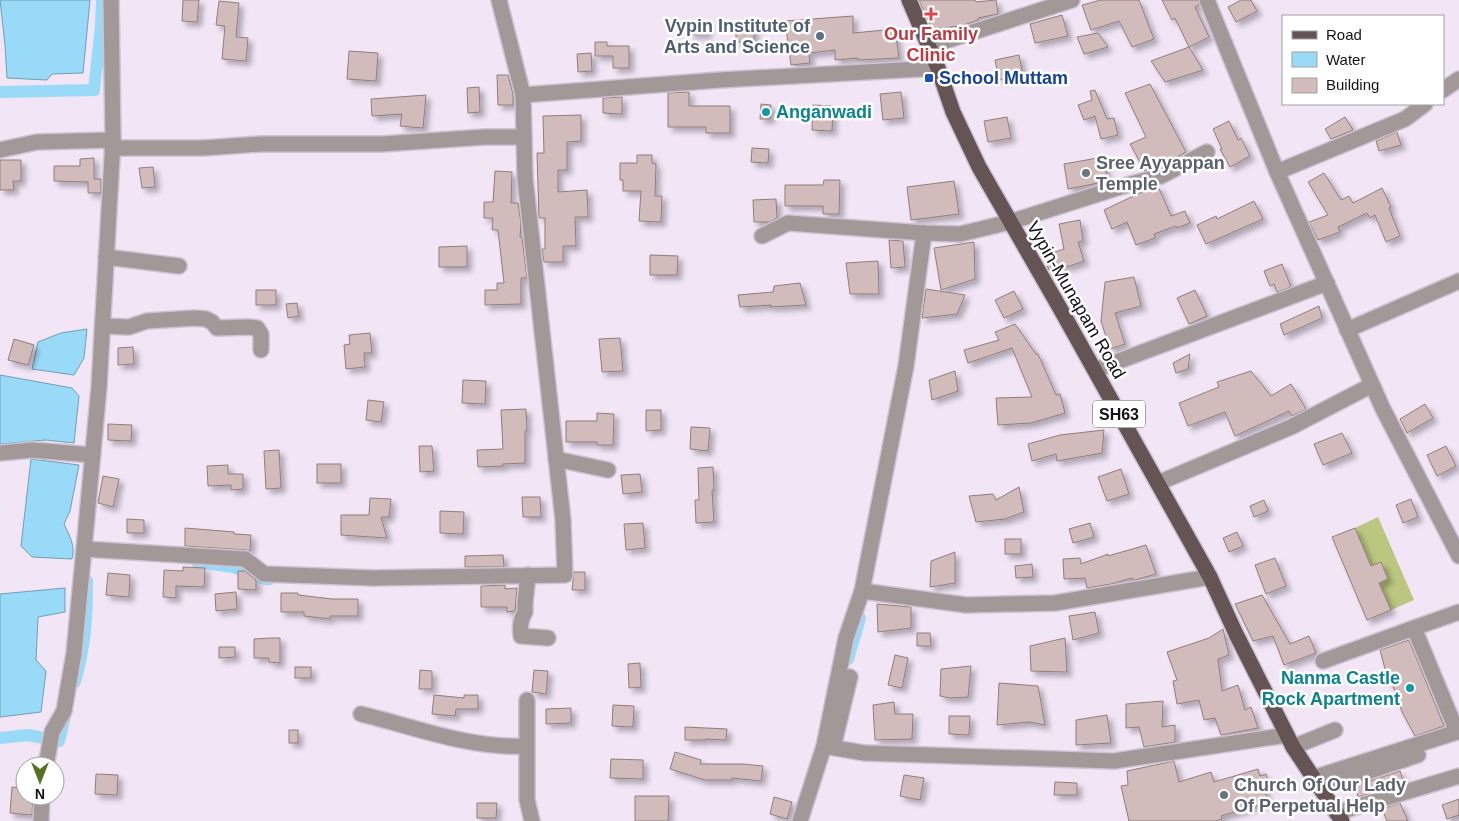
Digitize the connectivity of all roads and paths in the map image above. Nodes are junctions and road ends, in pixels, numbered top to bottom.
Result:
1 (111, 0) edge
2 (499, 0) edge
3 (909, 0) edge
4 (1072, 0) edge
5 (1207, 0) edge
6 (930, 46) junction
7 (938, 68) junction
8 (523, 95) junction
9 (1424, 105) edge
10 (524, 137) junction
11 (112, 144) junction
12 (0, 150) edge
13 (1207, 152) dead end
14 (1277, 172) junction
15 (1010, 222) junction
16 (924, 233) junction
17 (762, 236) dead end
18 (106, 257) junction
19 (179, 266) dead end
20 (1459, 281) edge
21 (1327, 283) junction
22 (102, 326) junction
23 (1348, 330) junction
24 (261, 350) dead end
25 (1095, 370) junction
26 (1372, 385) junction
27 (0, 453) edge
28 (93, 455) junction
29 (556, 458) junction
30 (608, 470) dead end
31 (1158, 483) junction
32 (84, 549) junction
33 (1459, 556) edge
34 (528, 575) junction
35 (1210, 577) junction
36 (862, 591) junction
37 (1459, 612) edge
38 (1414, 628) junction
39 (548, 638) dead end
40 (1323, 661) dead end
41 (850, 677) dead end
42 (527, 700) dead end
43 (361, 714) dead end
44 (1335, 730) dead end
45 (1290, 741) junction
46 (526, 746) junction
47 (828, 747) junction
48 (1442, 747) dead end
49 (48, 756) edge
50 (1459, 776) edge
51 (1316, 783) junction
52 (41, 806) edge
53 (1339, 817) edge
54 (40, 821) edge
55 (532, 821) edge
56 (800, 821) edge

1 - 11 street
2 - 8 street
3 - 6 main road, Vypin-Munapam Road / SH63
4 - 6 street
5 - 14 street
6 - 7 main road, Vypin-Munapam Road / SH63
7 - 8 street
7 - 15 main road, Vypin-Munapam Road / SH63
8 - 10 street
9 - 14 street
10 - 11 street
10 - 29 street
11 - 12 street
11 - 18 street
13 - 15 street
14 - 21 street
15 - 16 street
15 - 25 main road, Vypin-Munapam Road / SH63
16 - 17 street
16 - 36 street
18 - 19 street
18 - 22 street
20 - 23 street
21 - 23 street
21 - 25 street
22 - 24 street
22 - 28 street
23 - 26 street
25 - 31 main road, Vypin-Munapam Road / SH63
26 - 31 street
26 - 33 street
27 - 28 street
28 - 32 street
29 - 30 street
29 - 34 street
31 - 35 main road, Vypin-Munapam Road / SH63
32 - 34 street
32 - 49 street
34 - 39 street
35 - 36 street
35 - 45 main road, Vypin-Munapam Road / SH63
36 - 47 street
37 - 38 street
38 - 40 street
38 - 51 street
41 - 47 street
42 - 46 street
43 - 46 street
44 - 45 street
45 - 47 street
45 - 51 main road, Vypin-Munapam Road / SH63
46 - 55 street
47 - 56 street
48 - 51 street
50 - 53 street
51 - 53 main road, Vypin-Munapam Road / SH63
52 - 54 street

